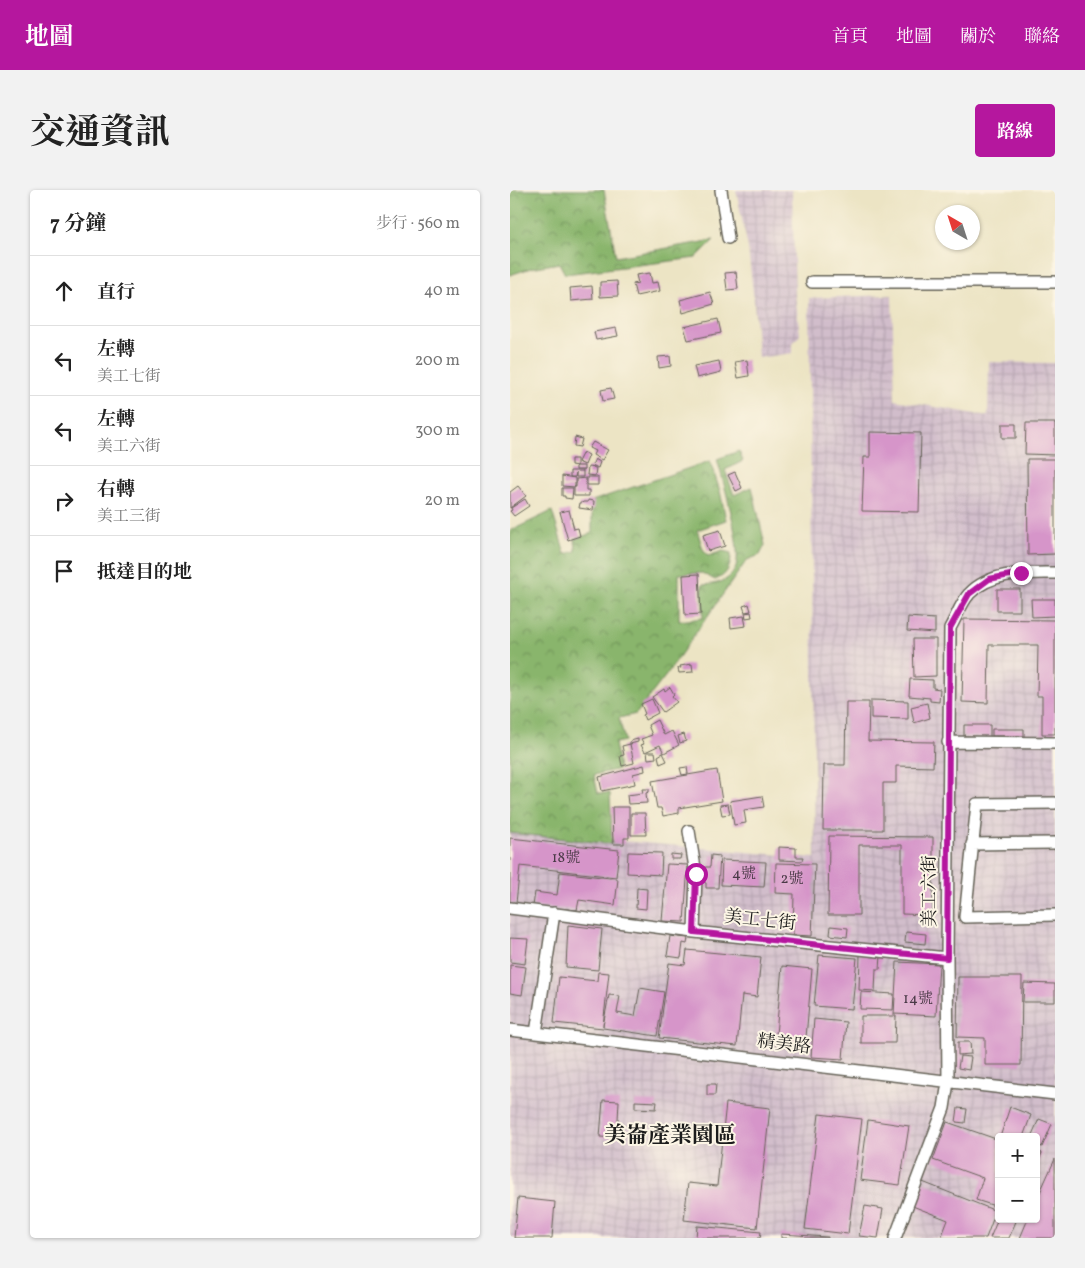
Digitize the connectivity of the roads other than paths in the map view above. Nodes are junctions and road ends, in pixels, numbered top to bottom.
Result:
1 (721, 190) edge
2 (728, 238) dead end
3 (812, 282) dead end
4 (1055, 282) edge
5 (1055, 573) edge
6 (948, 742) junction
7 (1055, 743) edge
8 (1055, 803) edge
9 (689, 832) dead end
10 (972, 844) junction
11 (1055, 844) edge
12 (510, 908) edge
13 (554, 913) junction
14 (1055, 915) edge
15 (694, 932) junction
16 (947, 958) junction
17 (510, 1030) edge
18 (536, 1033) junction
19 (948, 1082) junction
20 (1055, 1094) edge
21 (895, 1238) edge

1 - 2 street
3 - 4 street
5 - 6 street, 美工六街
6 - 7 street
6 - 16 street, 美工六街
8 - 10 street
9 - 15 street
10 - 11 street
10 - 14 street
12 - 13 street, 美工七街
13 - 15 street, 美工七街
13 - 18 street
15 - 16 street, 美工七街
16 - 19 street, 美工六街
17 - 18 street, 精美路
18 - 19 street, 精美路
19 - 20 street, 精美路
19 - 21 street, 美工六街

